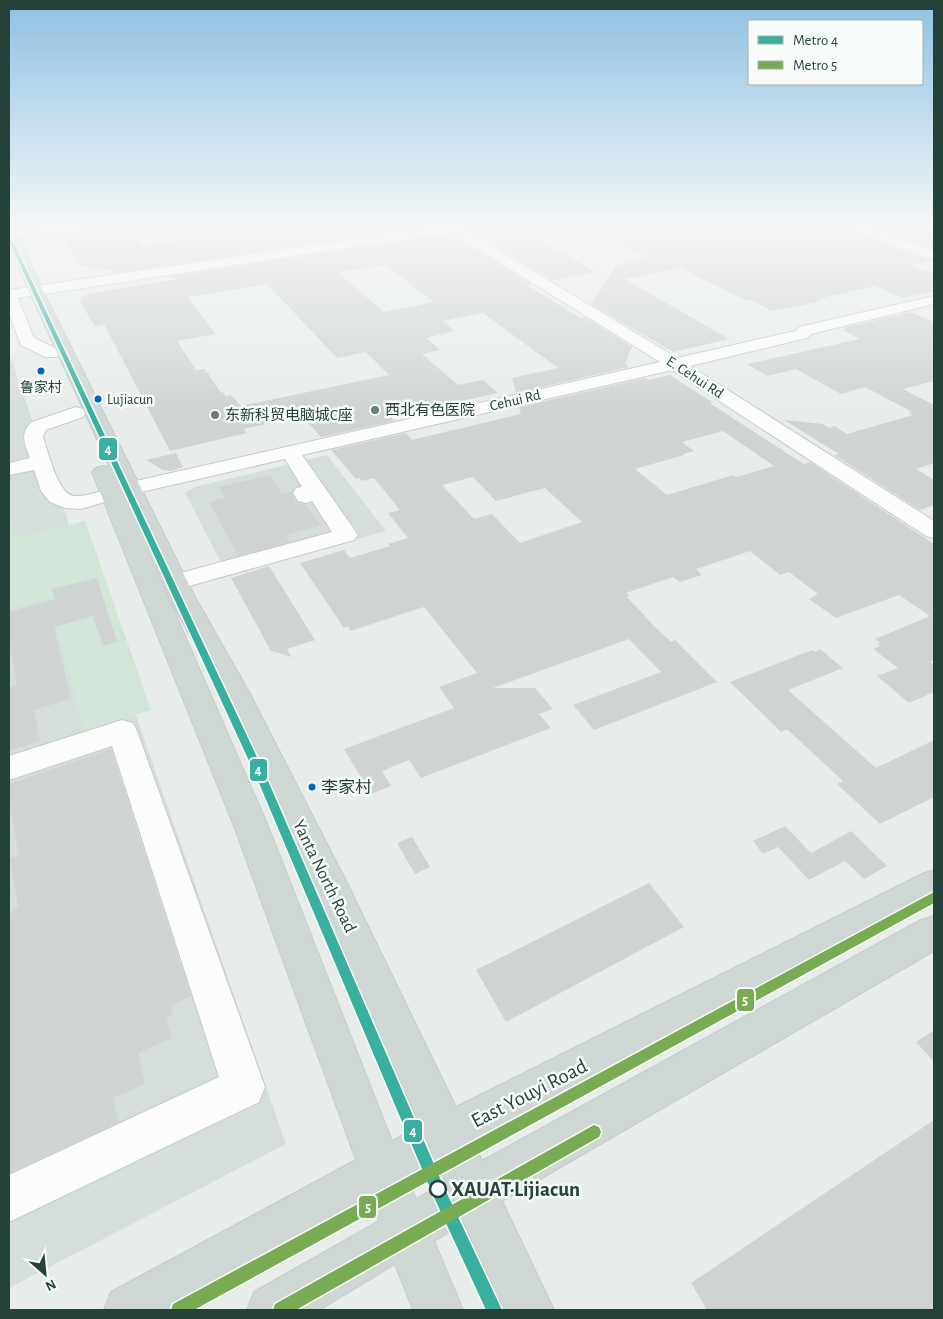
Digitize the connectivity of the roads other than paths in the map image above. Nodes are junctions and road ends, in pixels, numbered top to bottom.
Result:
1 (53, 289) edge
2 (554, 289) edge
3 (17, 294) edge
4 (934, 300) edge
5 (675, 364) junction
6 (76, 413) junction
7 (290, 452) junction
8 (41, 462) junction
9 (9, 469) edge
10 (122, 491) junction
11 (934, 531) edge
12 (175, 582) junction
13 (9, 768) edge
14 (932, 884) edge
15 (934, 932) edge
16 (447, 1135) junction
17 (382, 1171) junction
18 (474, 1192) junction
19 (9, 1200) edge
20 (405, 1232) junction
21 (129, 1310) edge
22 (272, 1310) edge
23 (438, 1310) edge
24 (529, 1310) edge

1 - 3 street
2 - 5 street, E. Cehui Rd
3 - 6 main road, Yanta North Road
3 - 10 main road, Yanta North Road
4 - 5 street, Cehui Rd
5 - 7 street, Cehui Rd
5 - 11 street, E. Cehui Rd
6 - 8 street, Cehui Rd
6 - 10 main road, Yanta North Road
7 - 10 street, Cehui Rd
7 - 12 street
8 - 9 street
8 - 10 street, Cehui Rd
10 - 12 main road, Yanta North Road
10 - 17 main road, Yanta North Road
12 - 16 main road, Yanta North Road
13 - 19 street
14 - 16 main road, East Youyi Road
15 - 18 main road
16 - 17 main road, East Youyi Road
16 - 18 main road, Yanta North Road
17 - 20 main road, Yanta North Road
17 - 21 main road, East Youyi Road
18 - 20 main road
18 - 24 main road, Yanta North Road
20 - 22 main road
20 - 23 main road, Yanta North Road

